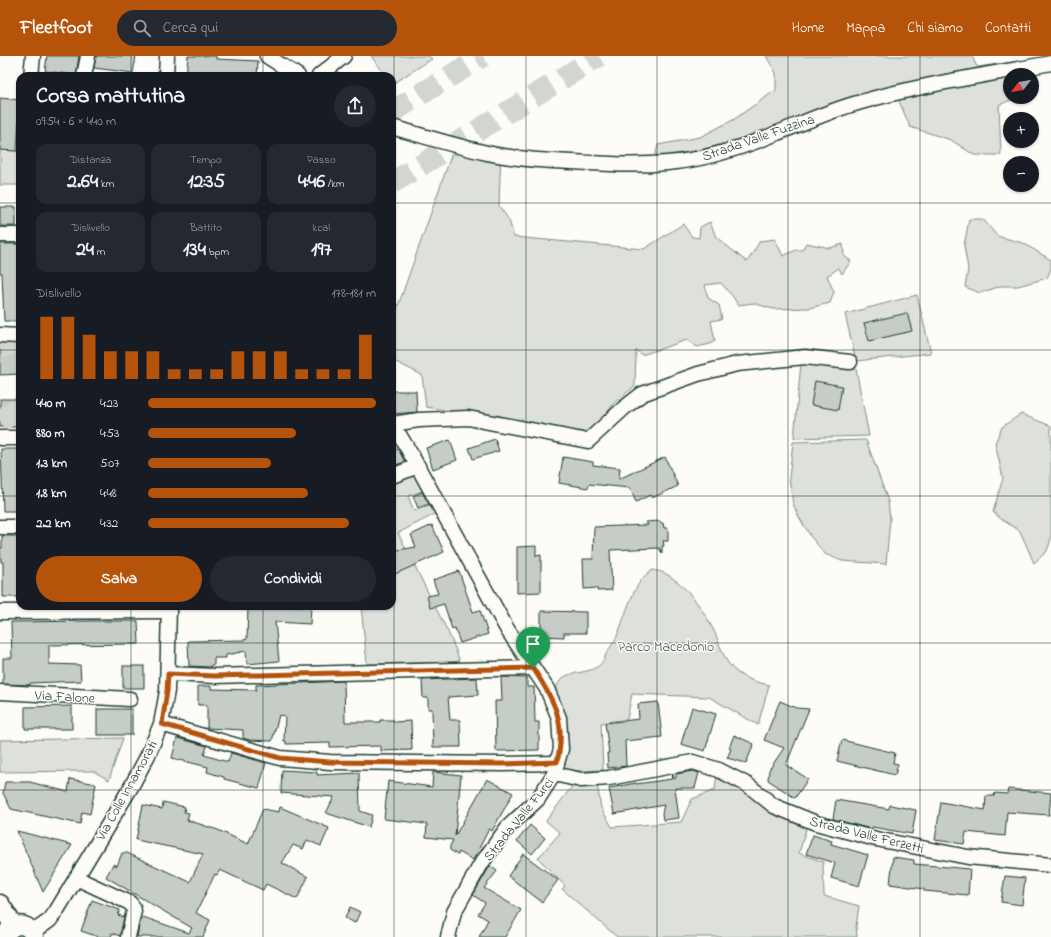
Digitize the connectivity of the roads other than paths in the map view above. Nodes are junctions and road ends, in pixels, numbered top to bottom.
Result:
1 (33, 56) edge
2 (88, 56) edge
3 (167, 56) edge
4 (267, 56) edge
5 (344, 56) edge
6 (1051, 63) edge
7 (31, 72) edge
8 (85, 72) edge
9 (166, 72) edge
10 (292, 72) edge
11 (324, 72) edge
12 (396, 127) edge
13 (0, 235) edge
14 (16, 235) edge
15 (0, 335) edge
16 (16, 336) edge
17 (850, 362) dead end
18 (396, 423) edge
19 (396, 432) edge
20 (0, 438) edge
21 (16, 438) edge
22 (418, 466) junction
23 (396, 474) edge
24 (16, 526) edge
25 (0, 527) edge
26 (84, 610) edge
27 (169, 610) edge
28 (0, 612) edge
29 (533, 668) junction
30 (168, 674) junction
31 (0, 692) edge
32 (130, 699) dead end
33 (162, 724) junction
34 (556, 768) junction
35 (1051, 865) edge
36 (76, 878) junction
37 (0, 904) edge
38 (10, 932) edge
39 (33, 935) edge
40 (128, 937) edge
41 (448, 937) edge

1 - 7 street
2 - 8 street
3 - 9 street
4 - 10 street
5 - 11 street
6 - 12 street, Strada Valle Fuzzina
13 - 14 street
15 - 16 street
17 - 18 street
19 - 22 street, Strada Valle Furci
20 - 21 street
22 - 23 street
22 - 29 street, Strada Valle Furci
24 - 25 street
26 - 28 street
27 - 30 street, Via Colle Innamorati
29 - 30 street
29 - 34 street, Strada Valle Furci
30 - 33 street, Via Colle Innamorati
31 - 32 street, Via Falone
33 - 34 street, Strada Valle Ferzetti
33 - 36 street, Via Colle Innamorati
34 - 35 street, Strada Valle Ferzetti
34 - 41 street, Strada Valle Furci
36 - 39 street, Via Colle Innamorati
36 - 40 street
37 - 38 street
38 - 39 street

